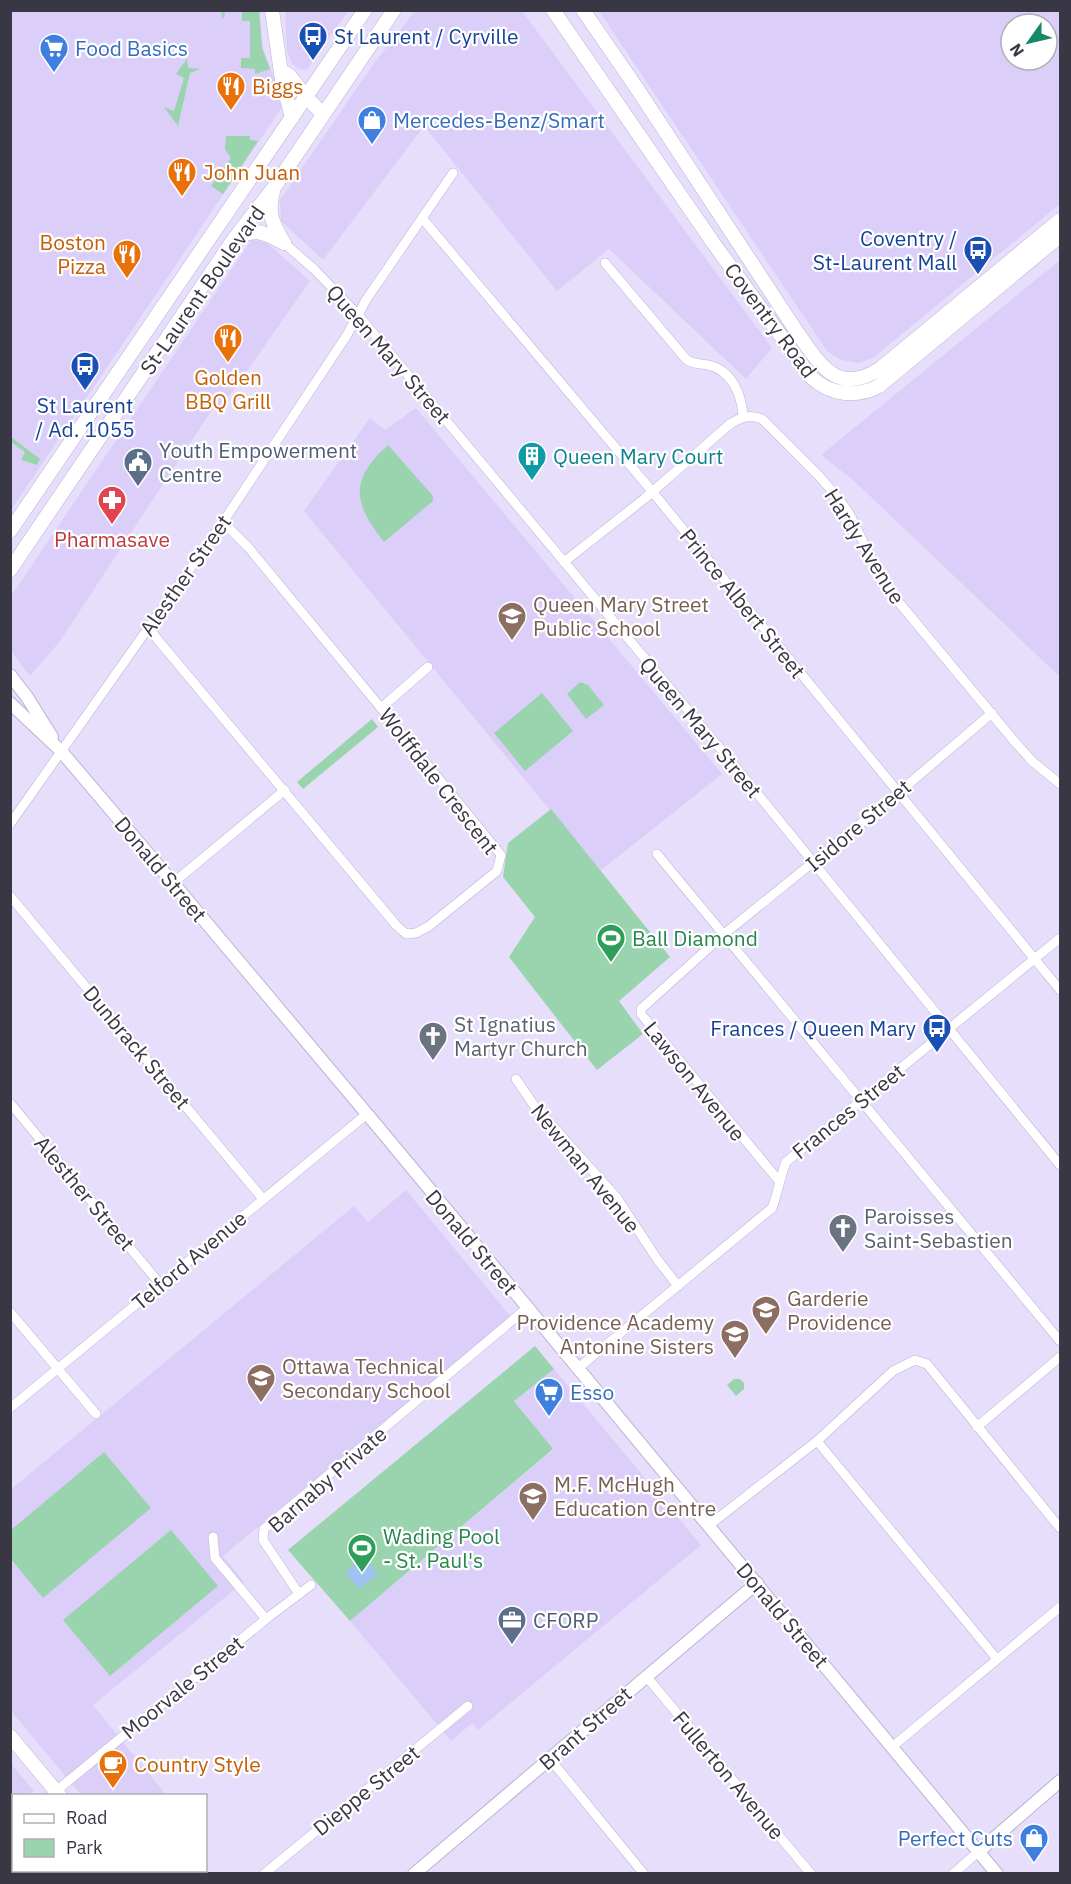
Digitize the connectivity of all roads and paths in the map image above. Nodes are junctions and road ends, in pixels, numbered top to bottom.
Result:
1 (272, 10) edge
2 (365, 10) edge
3 (394, 10) edge
4 (554, 10) edge
5 (583, 10) edge
6 (282, 71) junction
7 (306, 98) junction
8 (323, 114) junction
9 (292, 118) junction
10 (453, 173) dead end
11 (275, 186) junction
12 (422, 218) junction
13 (1060, 220) edge
14 (1060, 236) edge
15 (234, 239) junction
16 (284, 243) junction
17 (605, 263) dead end
18 (358, 315) junction
19 (743, 417) junction
20 (652, 491) junction
21 (223, 522) junction
22 (10, 531) edge
23 (564, 562) junction
24 (10, 570) edge
25 (148, 628) junction
26 (428, 667) dead end
27 (10, 675) edge
28 (10, 703) edge
29 (381, 708) junction
30 (992, 713) junction
31 (61, 751) junction
32 (1060, 784) edge
33 (285, 790) junction
34 (898, 792) junction
35 (10, 824) edge
36 (657, 854) dead end
37 (812, 863) junction
38 (173, 883) junction
39 (10, 896) edge
40 (723, 936) junction
41 (1060, 938) edge
42 (1035, 959) junction
43 (1060, 990) edge
44 (948, 1029) junction
45 (516, 1078) dead end
46 (862, 1101) junction
47 (10, 1102) edge
48 (367, 1114) junction
49 (1060, 1166) edge
50 (778, 1180) junction
51 (263, 1199) junction
52 (160, 1284) junction
53 (678, 1286) junction
54 (527, 1308) junction
55 (10, 1312) edge
56 (1060, 1341) edge
57 (1060, 1357) edge
58 (57, 1369) junction
59 (578, 1369) junction
60 (10, 1408) edge
61 (96, 1414) dead end
62 (977, 1427) junction
63 (817, 1440) junction
64 (708, 1526) junction
65 (1060, 1528) edge
66 (213, 1537) dead end
67 (757, 1583) junction
68 (311, 1585) dead end
69 (299, 1594) junction
70 (1060, 1607) edge
71 (266, 1620) junction
72 (997, 1659) junction
73 (646, 1676) junction
74 (468, 1706) dead end
75 (10, 1736) edge
76 (892, 1747) junction
77 (550, 1759) junction
78 (1060, 1781) edge
79 (56, 1794) edge
80 (978, 1852) junction
81 (264, 1874) edge
82 (414, 1874) edge
83 (644, 1874) edge
84 (811, 1874) edge
85 (953, 1874) edge
86 (997, 1874) edge

1 - 6 main road
2 - 7 main road, St-Laurent Boulevard
3 - 8 main road, St-Laurent Boulevard
4 - 14 main road, Coventry Road
5 - 13 main road, Coventry Road
6 - 7 main road
6 - 9 main road
7 - 8 main road
7 - 9 main road, St-Laurent Boulevard
8 - 11 main road, St-Laurent Boulevard
9 - 22 main road, St-Laurent Boulevard
10 - 12 street, Alesther Street
11 - 15 main road, St-Laurent Boulevard
11 - 16 main road
12 - 18 street, Alesther Street
12 - 20 street, Prince Albert Street
15 - 16 main road
15 - 24 main road, St-Laurent Boulevard
16 - 18 street, Queen Mary Street
17 - 19 street
18 - 21 street, Alesther Street
18 - 23 street, Queen Mary Street
19 - 20 street
19 - 30 street, Hardy Avenue
20 - 23 street
20 - 34 street, Prince Albert Street
21 - 25 street, Alesther Street
21 - 29 street, Wolffdale Crescent
23 - 37 street, Queen Mary Street
25 - 31 street, Alesther Street
25 - 33 street, Wolffdale Crescent
26 - 29 street
27 - 31 street, Donald Street
28 - 31 street, Donald Street
29 - 33 street, Wolffdale Crescent
30 - 32 street, Hardy Avenue
30 - 34 street, Isidore Street
31 - 35 street, Alesther Street
31 - 38 street, Donald Street
33 - 38 street
34 - 37 street, Isidore Street
34 - 42 street, Prince Albert Street
36 - 40 street
37 - 40 street, Isidore Street
37 - 44 street, Queen Mary Street
38 - 48 street, Donald Street
39 - 51 street, Dunbrack Street
40 - 46 street
40 - 50 street, Lawson Avenue
41 - 42 street, Frances Street
42 - 43 street, Prince Albert Street
42 - 44 street, Frances Street
44 - 46 street, Frances Street
44 - 49 street, Queen Mary Street
45 - 53 street, Newman Avenue
46 - 50 street, Frances Street
46 - 56 street
47 - 52 street, Alesther Street
48 - 51 street, Telford Avenue
48 - 54 street, Donald Street
50 - 53 street, Frances Street
51 - 52 street, Telford Avenue
52 - 58 street, Telford Avenue
53 - 59 street, Frances Street
54 - 59 street, Donald Street
54 - 69 street, Barnaby Private
55 - 58 street
57 - 62 street
58 - 60 street, Telford Avenue
58 - 61 street
59 - 64 street, Donald Street
62 - 63 street
62 - 65 street
63 - 64 street
63 - 72 street
64 - 67 street, Donald Street
66 - 71 street
67 - 73 street, Brant Street
67 - 76 street, Donald Street
68 - 69 street, Moorvale Street
69 - 71 street, Moorvale Street
70 - 72 street
71 - 79 street, Moorvale Street
72 - 76 street
73 - 77 street, Brant Street
73 - 84 street, Fullerton Avenue
74 - 81 street, Dieppe Street
75 - 79 main road
76 - 80 street, Donald Street
77 - 82 street, Brant Street
77 - 83 street
78 - 80 street
80 - 85 street
80 - 86 street, Donald Street

